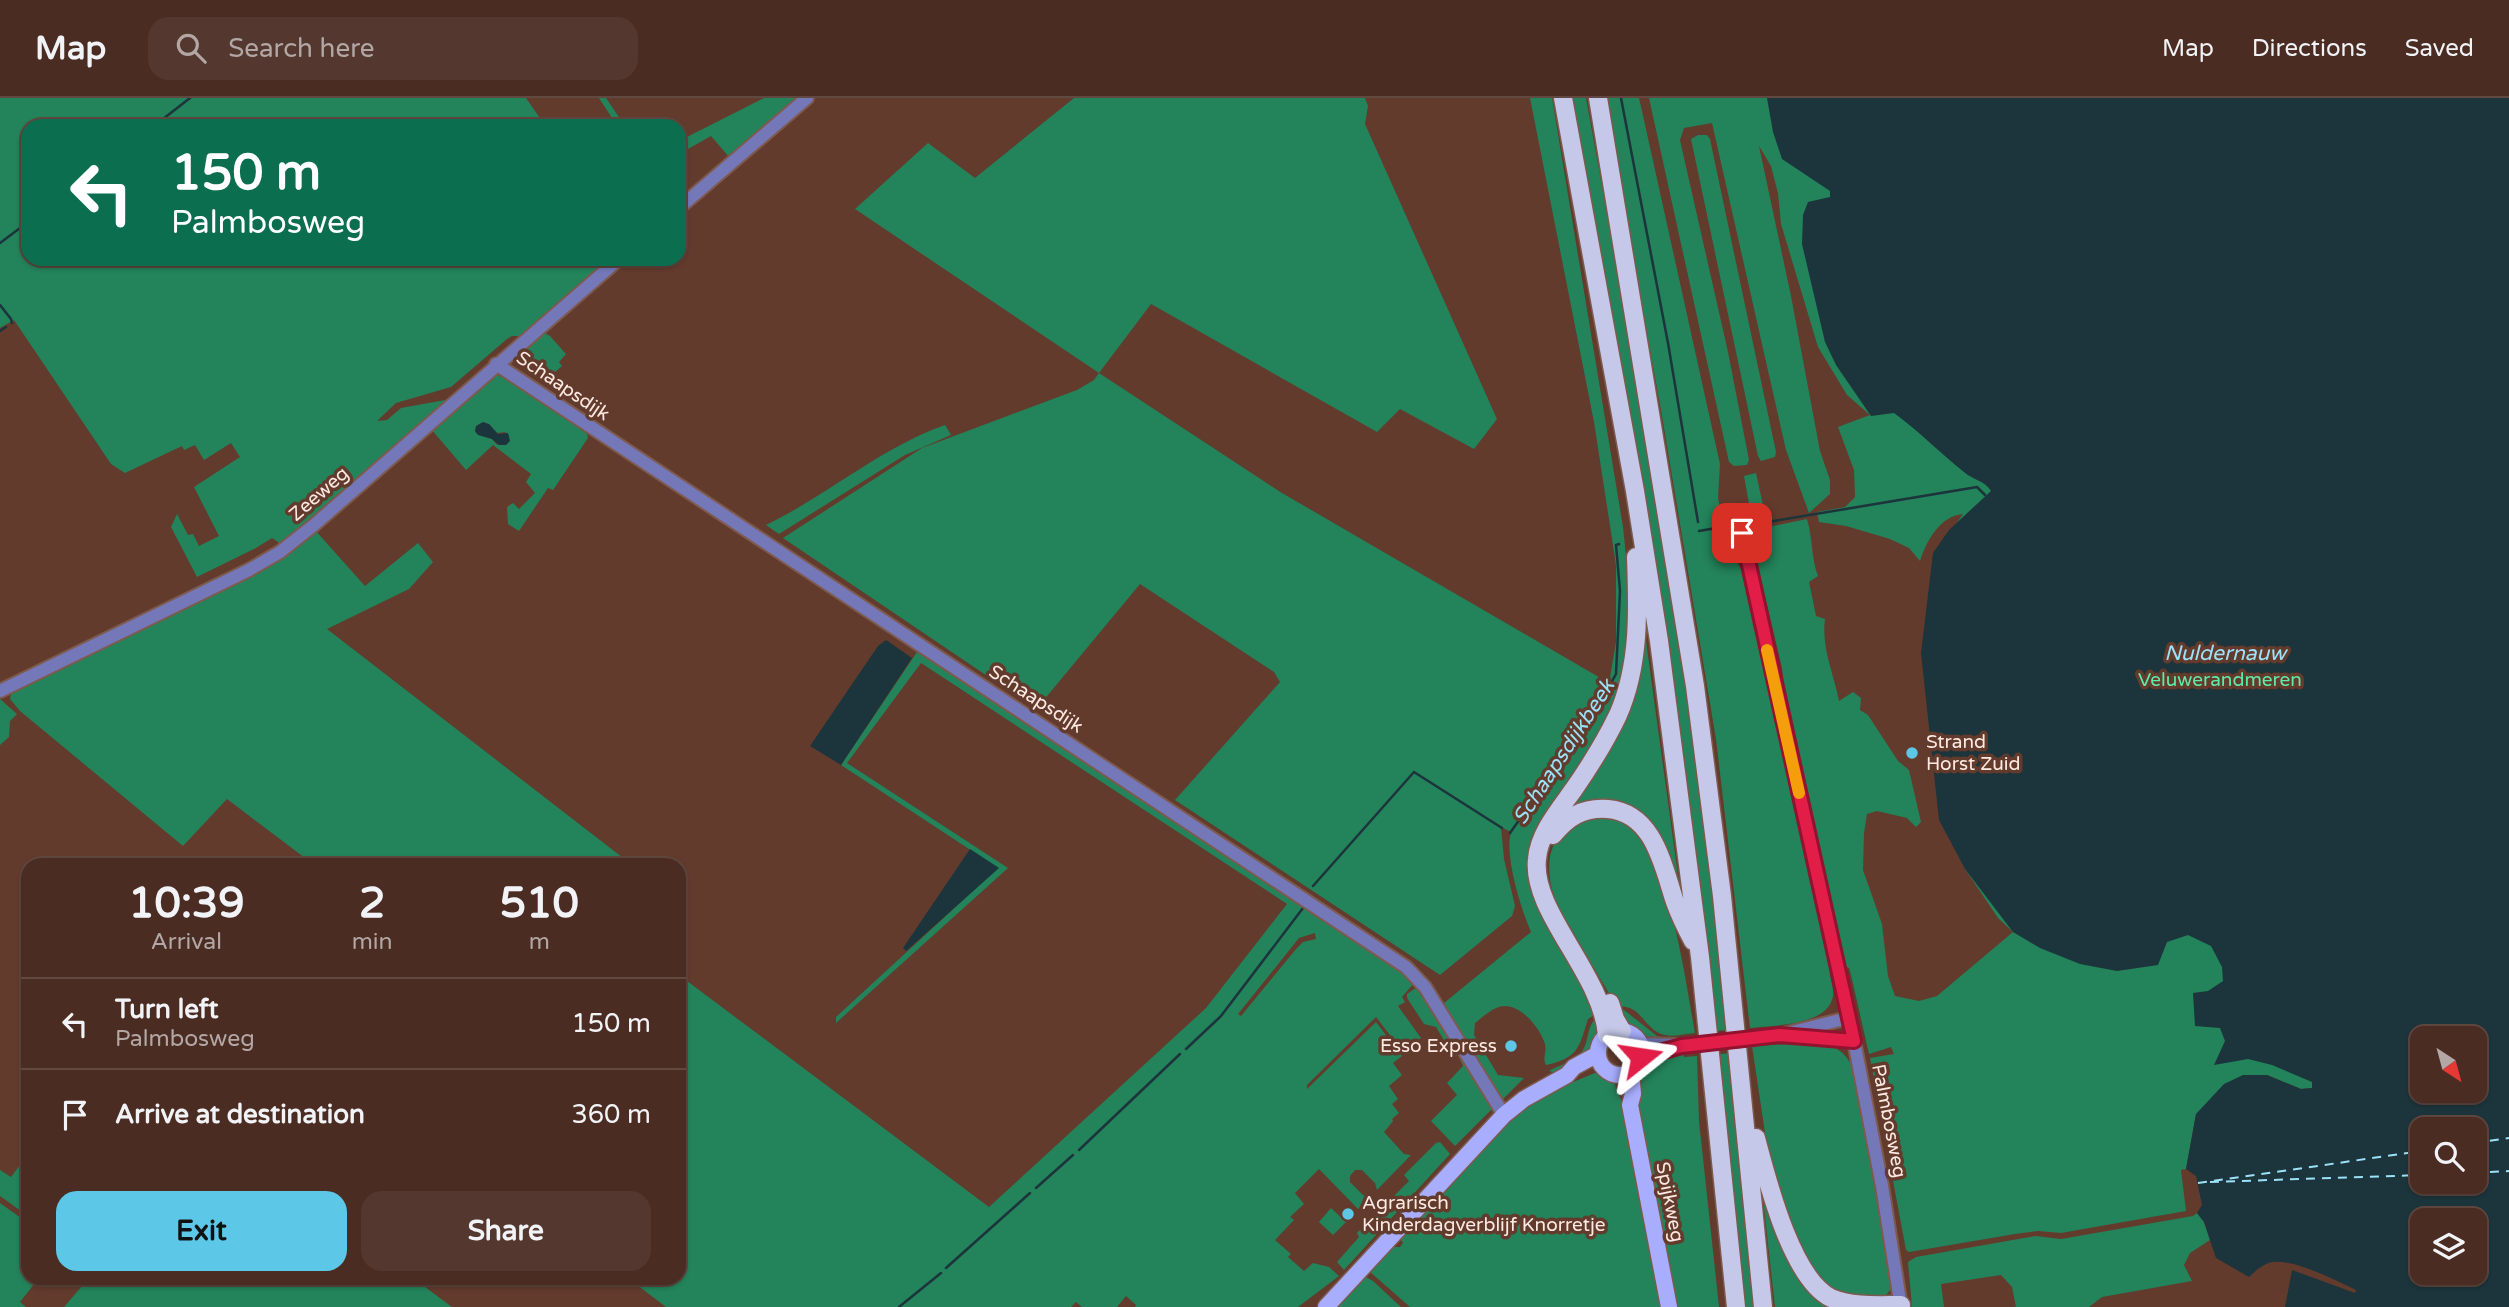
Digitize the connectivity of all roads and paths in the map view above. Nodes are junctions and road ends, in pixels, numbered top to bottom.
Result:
1 (807, 98) edge
2 (1563, 98) edge
3 (1598, 98) edge
4 (686, 202) edge
5 (611, 266) edge
6 (496, 364) junction
7 (1635, 491) junction
8 (1742, 533) dead end
9 (0, 691) edge
10 (1700, 957) junction
11 (1848, 1018) junction
12 (1615, 1033) junction
13 (1780, 1035) junction
14 (1854, 1041) junction
15 (1641, 1050) junction
16 (1612, 1066) junction
17 (1744, 1107) junction
18 (1504, 1115) junction
19 (1901, 1306) edge
20 (1326, 1307) edge
21 (1669, 1307) edge
22 (1736, 1307) edge
23 (1763, 1307) edge

1 - 4 street
2 - 7 highway
3 - 17 highway
5 - 6 street, Zeeweg
6 - 9 street, Zeeweg
6 - 18 street, Schaapsdijk
7 - 10 highway
7 - 12 highway
8 - 11 street, Palmbosweg
10 - 12 highway
10 - 22 highway
11 - 13 street
11 - 14 street, Palmbosweg
12 - 15 main road
12 - 16 main road
13 - 14 street
13 - 15 street, bridge
14 - 19 street, Palmbosweg
15 - 16 main road
16 - 18 main road
16 - 21 main road, Spijkweg
17 - 19 highway
17 - 23 highway
18 - 20 main road

